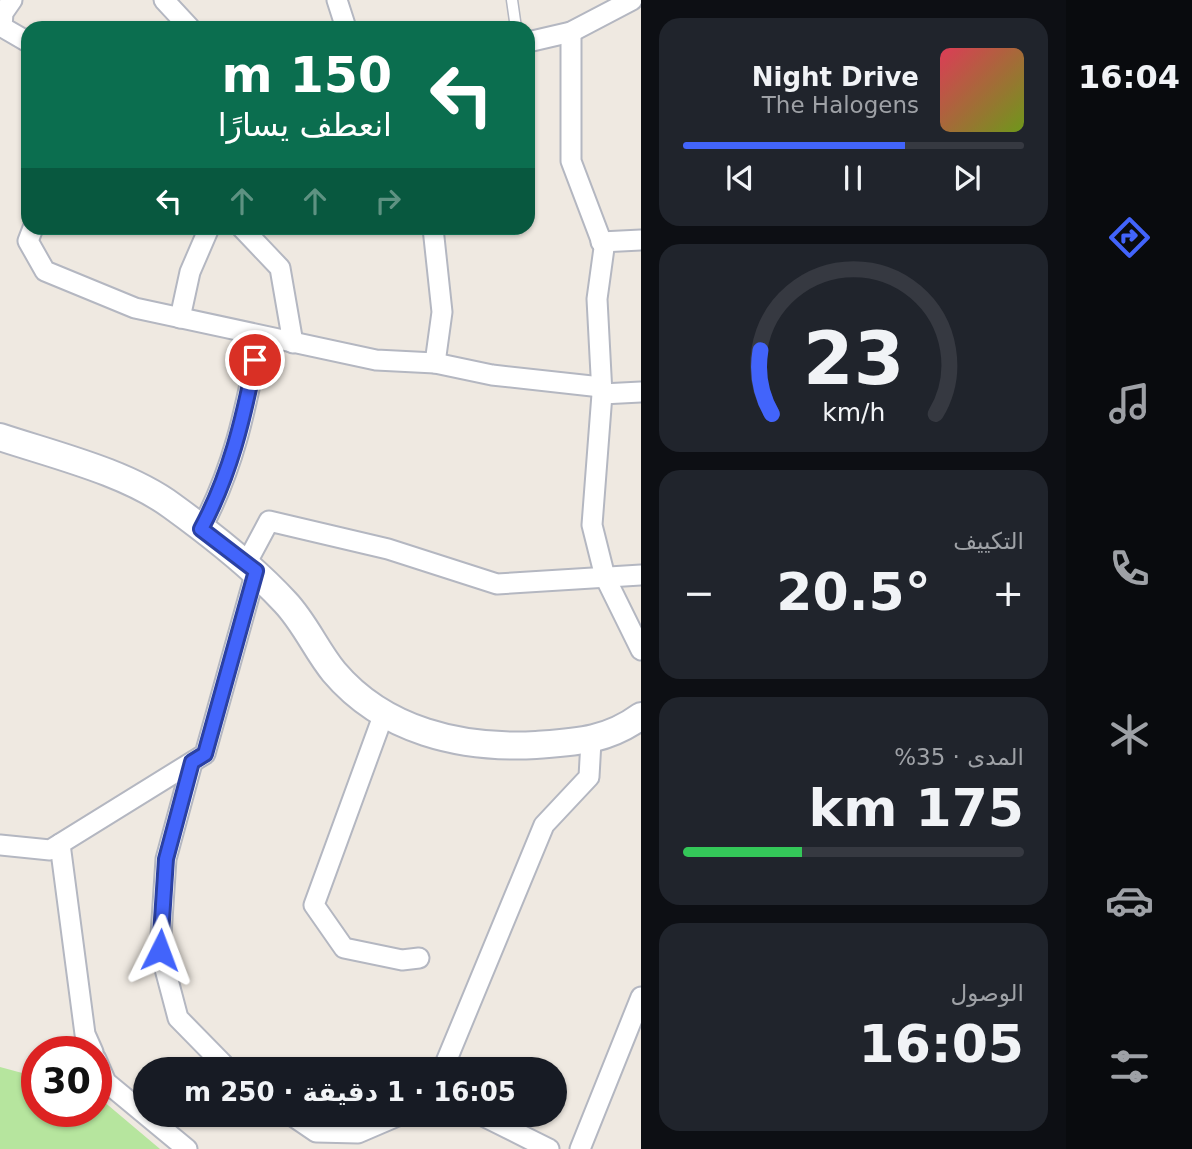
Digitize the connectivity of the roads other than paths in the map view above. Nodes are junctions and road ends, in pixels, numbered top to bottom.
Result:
1 (12, 0) edge
2 (164, 0) edge
3 (337, 0) edge
4 (512, 0) edge
5 (632, 0) edge
6 (184, 21) edge
7 (344, 21) edge
8 (515, 21) edge
9 (571, 33) junction
10 (21, 38) edge
11 (535, 41) edge
12 (30, 235) edge
13 (206, 235) edge
14 (249, 235) edge
15 (434, 235) edge
16 (641, 240) edge
17 (601, 242) junction
18 (180, 318) junction
19 (260, 336) junction
20 (293, 342) junction
21 (435, 363) junction
22 (602, 390) junction
23 (641, 392) edge
24 (0, 437) edge
25 (201, 529) junction
26 (251, 567) junction
27 (641, 575) edge
28 (605, 577) junction
29 (641, 650) edge
30 (383, 716) junction
31 (641, 716) edge
32 (591, 741) junction
33 (192, 762) junction
34 (60, 844) junction
35 (0, 845) edge
36 (419, 958) dead end
37 (641, 997) edge
38 (86, 1036) edge
39 (216, 1057) edge
40 (448, 1057) edge
41 (112, 1087) edge
42 (309, 1127) edge
43 (372, 1127) edge
44 (505, 1127) edge
45 (187, 1149) edge
46 (549, 1149) edge
47 (580, 1149) edge

1 - 10 street
2 - 6 street
3 - 7 street
4 - 8 lane
5 - 9 street
9 - 11 street
9 - 17 street
12 - 18 street
13 - 18 street
14 - 20 street
15 - 21 street
16 - 17 street
17 - 22 street
18 - 19 street
19 - 20 street
19 - 25 street
20 - 21 street
21 - 22 street
22 - 23 street
22 - 28 street
24 - 25 street
25 - 26 street
26 - 28 street
26 - 30 street
26 - 33 street
27 - 28 street
28 - 29 street
30 - 32 street
30 - 36 street
31 - 32 street
32 - 40 street
33 - 34 street
33 - 39 street
34 - 35 street
34 - 38 street
37 - 47 street
41 - 45 street
42 - 43 street
44 - 46 street

